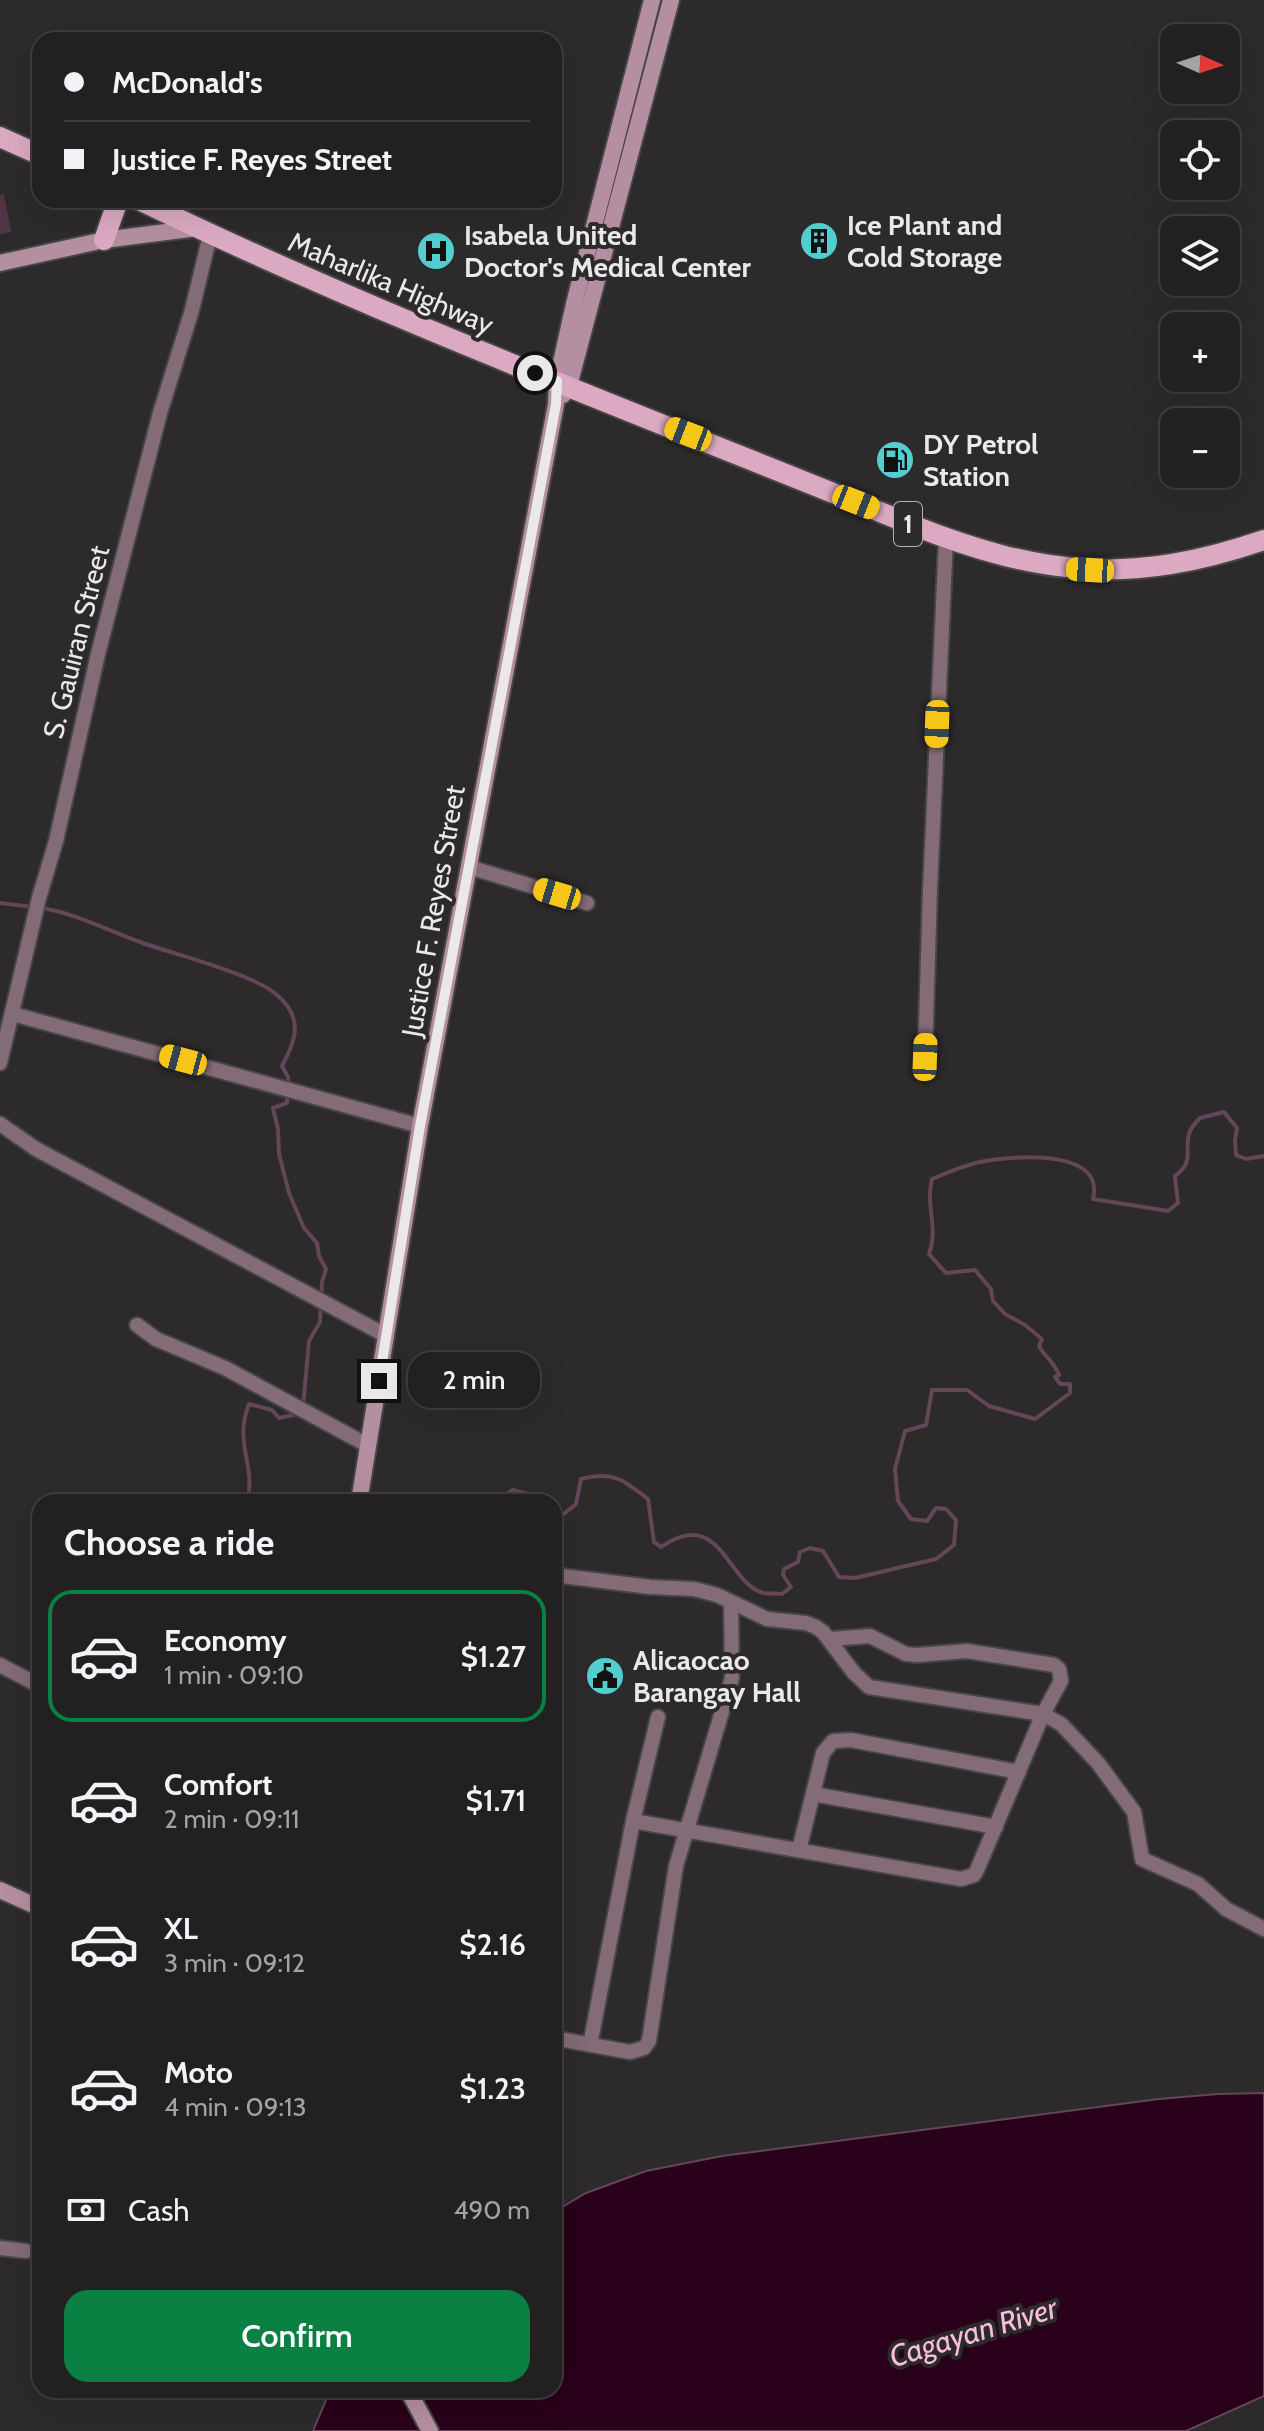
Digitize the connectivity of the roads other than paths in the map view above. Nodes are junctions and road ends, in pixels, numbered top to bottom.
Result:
1 (652, 0) edge
2 (671, 0) edge
3 (0, 137) edge
4 (32, 151) edge
5 (115, 208) edge
6 (155, 208) edge
7 (204, 232) junction
8 (104, 240) junction
9 (0, 263) edge
10 (563, 384) junction
11 (946, 539) junction
12 (1264, 540) edge
13 (469, 867) junction
14 (587, 903) dead end
15 (13, 1014) junction
16 (925, 1057) dead end
17 (0, 1063) edge
18 (0, 1124) edge
19 (420, 1126) junction
20 (137, 1325) dead end
21 (387, 1336) junction
22 (369, 1446) junction
23 (360, 1494) edge
24 (562, 1576) edge
25 (731, 1602) junction
26 (829, 1639) junction
27 (0, 1665) edge
28 (32, 1682) edge
29 (1043, 1714) junction
30 (658, 1717) dead end
31 (1019, 1772) junction
32 (813, 1794) junction
33 (633, 1821) junction
34 (996, 1827) junction
35 (687, 1831) junction
36 (799, 1850) junction
37 (0, 1890) edge
38 (32, 1904) edge
39 (1264, 1929) edge
40 (562, 2040) edge
41 (590, 2045) junction
42 (0, 2248) edge
43 (26, 2251) dead end
44 (412, 2398) edge
45 (430, 2431) edge

1 - 10 main road
2 - 10 main road
3 - 4 main road
5 - 8 main road
6 - 7 main road, Maharlika Highway / 1
7 - 8 main road
7 - 10 main road, Maharlika Highway / 1
7 - 15 street, S. Gauiran Street
8 - 9 main road
10 - 11 main road, Maharlika Highway / 1
10 - 13 main road, Justice F. Reyes Street
11 - 12 main road, Maharlika Highway / 1
11 - 16 street
13 - 14 street
13 - 19 main road, Justice F. Reyes Street
15 - 17 street, S. Gauiran Street
15 - 19 street
18 - 21 street
19 - 21 main road, Justice F. Reyes Street
20 - 22 street
21 - 22 main road, Justice F. Reyes Street
22 - 23 main road, Justice F. Reyes Street
24 - 25 street
25 - 26 street
25 - 35 street
26 - 29 street
26 - 29 street
27 - 28 street
29 - 31 street
29 - 39 street
30 - 33 street
31 - 32 street
31 - 34 street
32 - 34 street
32 - 36 street
33 - 35 street
33 - 41 street
34 - 36 street
35 - 36 street
35 - 41 street
37 - 38 main road
40 - 41 street
42 - 43 street
44 - 45 main road

